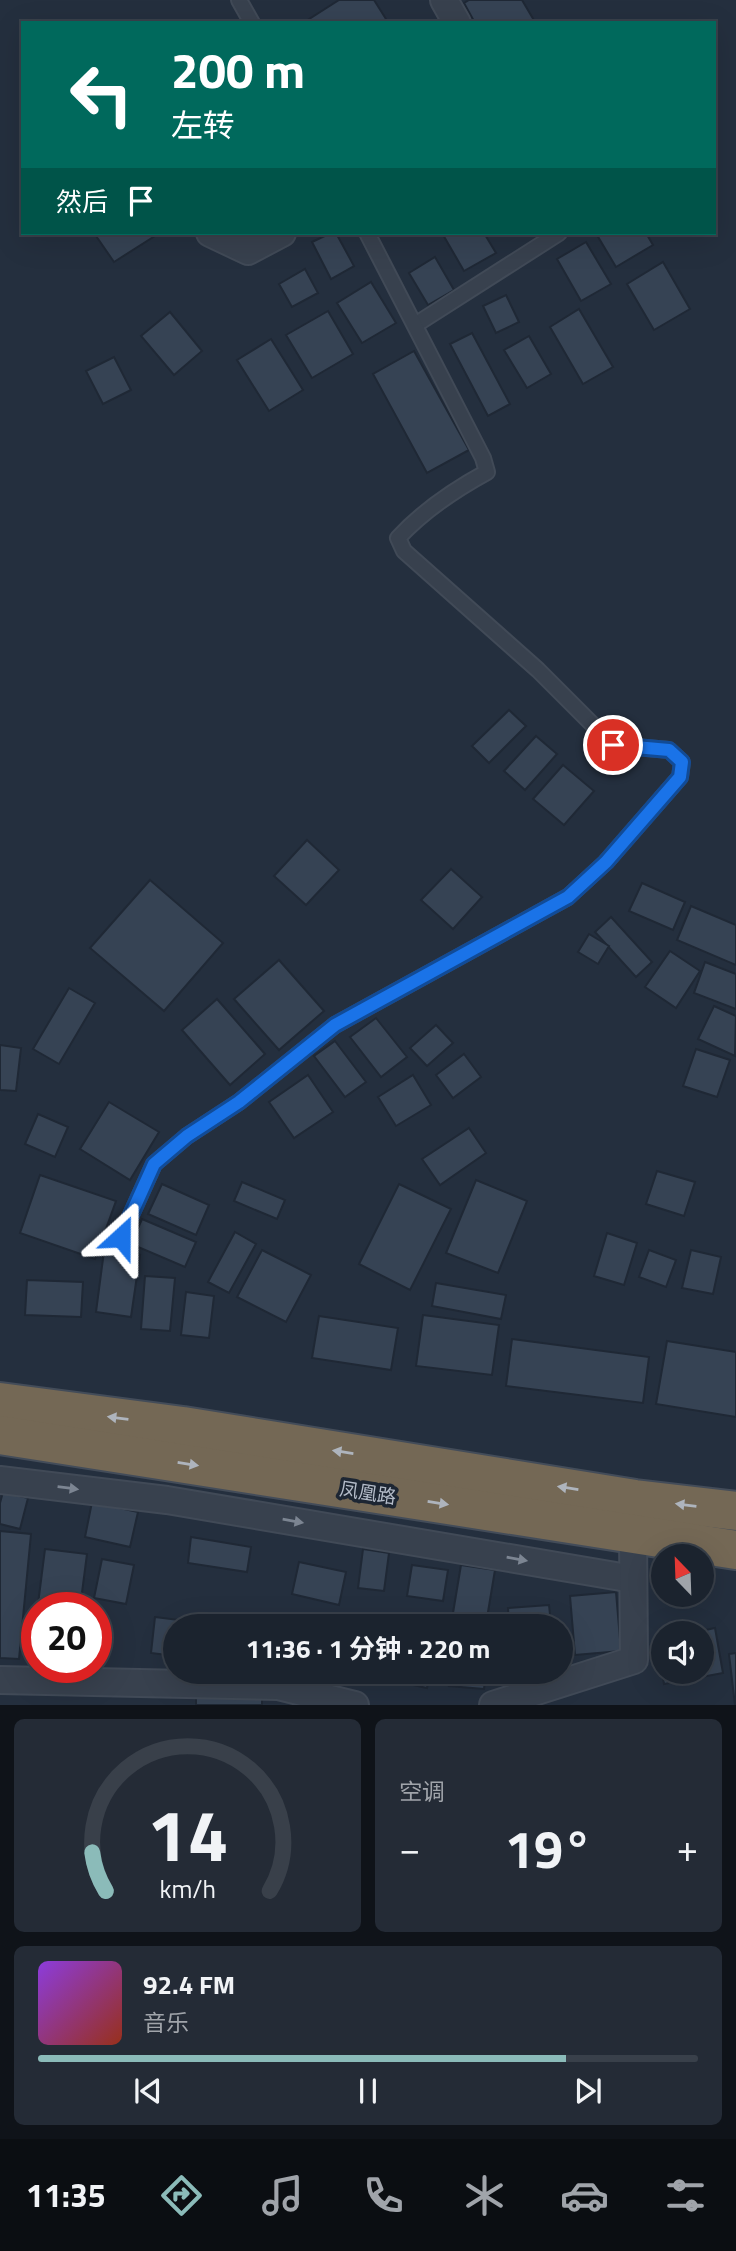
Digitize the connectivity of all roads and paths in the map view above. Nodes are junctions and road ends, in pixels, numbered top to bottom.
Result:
1 (239, 0) edge
2 (444, 0) edge
3 (251, 21) edge
4 (456, 21) edge
5 (214, 235) edge
6 (278, 235) edge
7 (368, 235) edge
8 (556, 235) edge
9 (415, 325) junction
10 (121, 1237) dead end
11 (0, 1402) edge
12 (0, 1435) edge
13 (0, 1480) edge
14 (736, 1511) edge
15 (633, 1533) junction
16 (736, 1550) edge
17 (634, 1579) junction
18 (0, 1680) edge
19 (355, 1705) edge
20 (493, 1705) edge

1 - 3 lane
2 - 4 street
5 - 6 street
7 - 9 lane
8 - 9 lane
9 - 10 lane
14 -> 11 highway, 凤凰路
12 -> 15 highway, 凤凰路
13 -> 17 street
15 - 16 highway, 凤凰路
15 - 17 street
17 - 20 street
18 - 19 street

